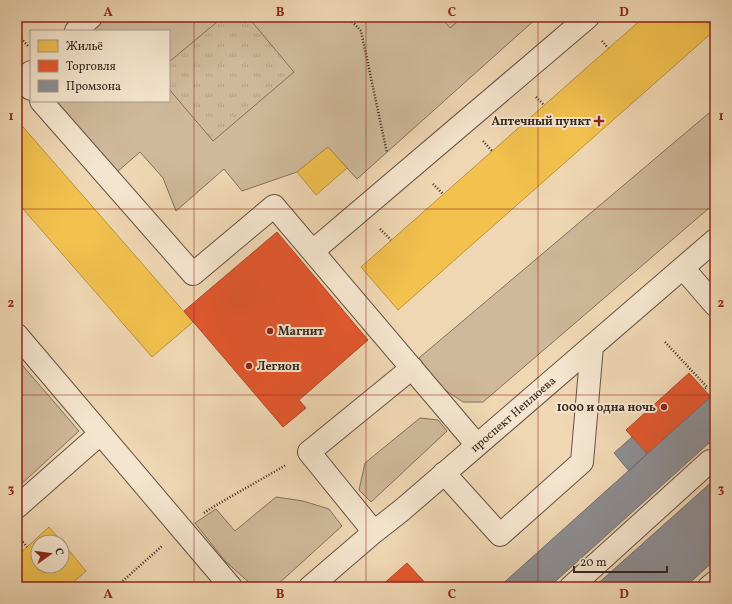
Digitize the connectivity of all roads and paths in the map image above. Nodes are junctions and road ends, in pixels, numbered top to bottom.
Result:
1 (91, 17) edge
2 (348, 17) edge
3 (588, 17) edge
4 (77, 30) edge
5 (17, 34) edge
6 (30, 48) edge
7 (30, 73) edge
8 (30, 88) edge
9 (42, 102) edge
10 (393, 183) junction
11 (715, 240) edge
12 (313, 251) junction
13 (682, 268) junction
14 (715, 305) edge
15 (17, 335) edge
16 (665, 342) dead end
17 (592, 346) junction
18 (412, 368) junction
19 (704, 390) dead end
20 (100, 434) junction
21 (477, 445) junction
22 (309, 452) junction
23 (710, 461) dead end
24 (444, 473) junction
25 (17, 507) edge
26 (182, 529) junction
27 (374, 532) junction
28 (17, 535) edge
29 (27, 547) dead end
30 (715, 582) edge
31 (116, 587) edge
32 (231, 587) edge
33 (310, 587) edge
34 (571, 587) edge
35 (709, 587) edge

1 - 4 street
2 - 10 path
3 - 10 street
5 - 6 path
7 - 8 street
9 - 12 street
10 - 12 street
11 - 13 street, проспект Неплюева
12 - 18 street
13 - 14 street
13 - 17 street, проспект Неплюева
15 - 20 street
16 - 19 path
17 - 21 street, проспект Неплюева
17 - 24 street
18 - 21 street
18 - 22 street
20 - 25 street
20 - 26 street
21 - 24 street, проспект Неплюева
22 - 26 path
22 - 27 street
23 - 34 street
24 - 27 street, проспект Неплюева
26 - 31 path
26 - 32 street
27 - 33 street, проспект Неплюева
28 - 29 path
30 - 35 street

